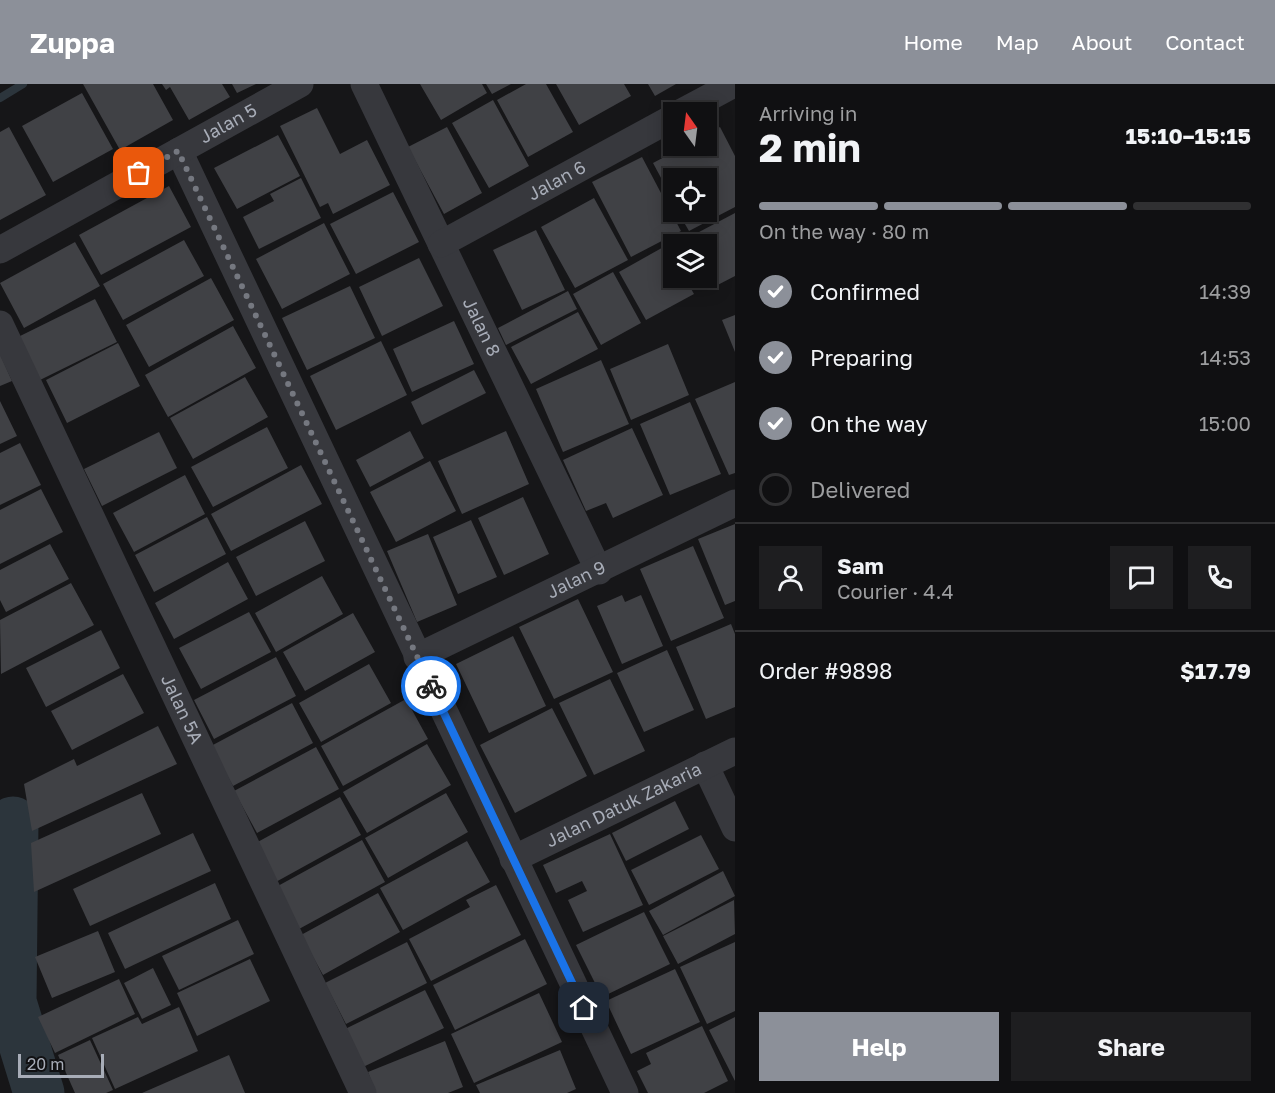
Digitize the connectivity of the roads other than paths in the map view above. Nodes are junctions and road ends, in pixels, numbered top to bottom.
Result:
1 (300, 84) edge
2 (364, 84) edge
3 (734, 88) edge
4 (704, 102) edge
5 (663, 123) edge
6 (178, 151) junction
7 (441, 244) junction
8 (0, 250) edge
9 (0, 324) edge
10 (735, 503) edge
11 (599, 571) junction
12 (417, 657) junction
13 (735, 751) edge
14 (705, 765) junction
15 (735, 828) edge
16 (513, 859) junction
17 (363, 1093) edge
18 (625, 1093) edge

1 - 6 street, Jalan 5
2 - 7 street, Jalan 8
3 - 4 street
5 - 7 street, Jalan 6
6 - 8 street, Jalan 5
6 - 12 street
7 - 11 street, Jalan 8
9 - 17 street, Jalan 5A
10 - 11 street, Jalan 9
11 - 12 street, Jalan 9
12 - 16 street
13 - 14 street, Jalan Datuk Zakaria
14 - 15 street
14 - 16 street, Jalan Datuk Zakaria
16 - 18 street

